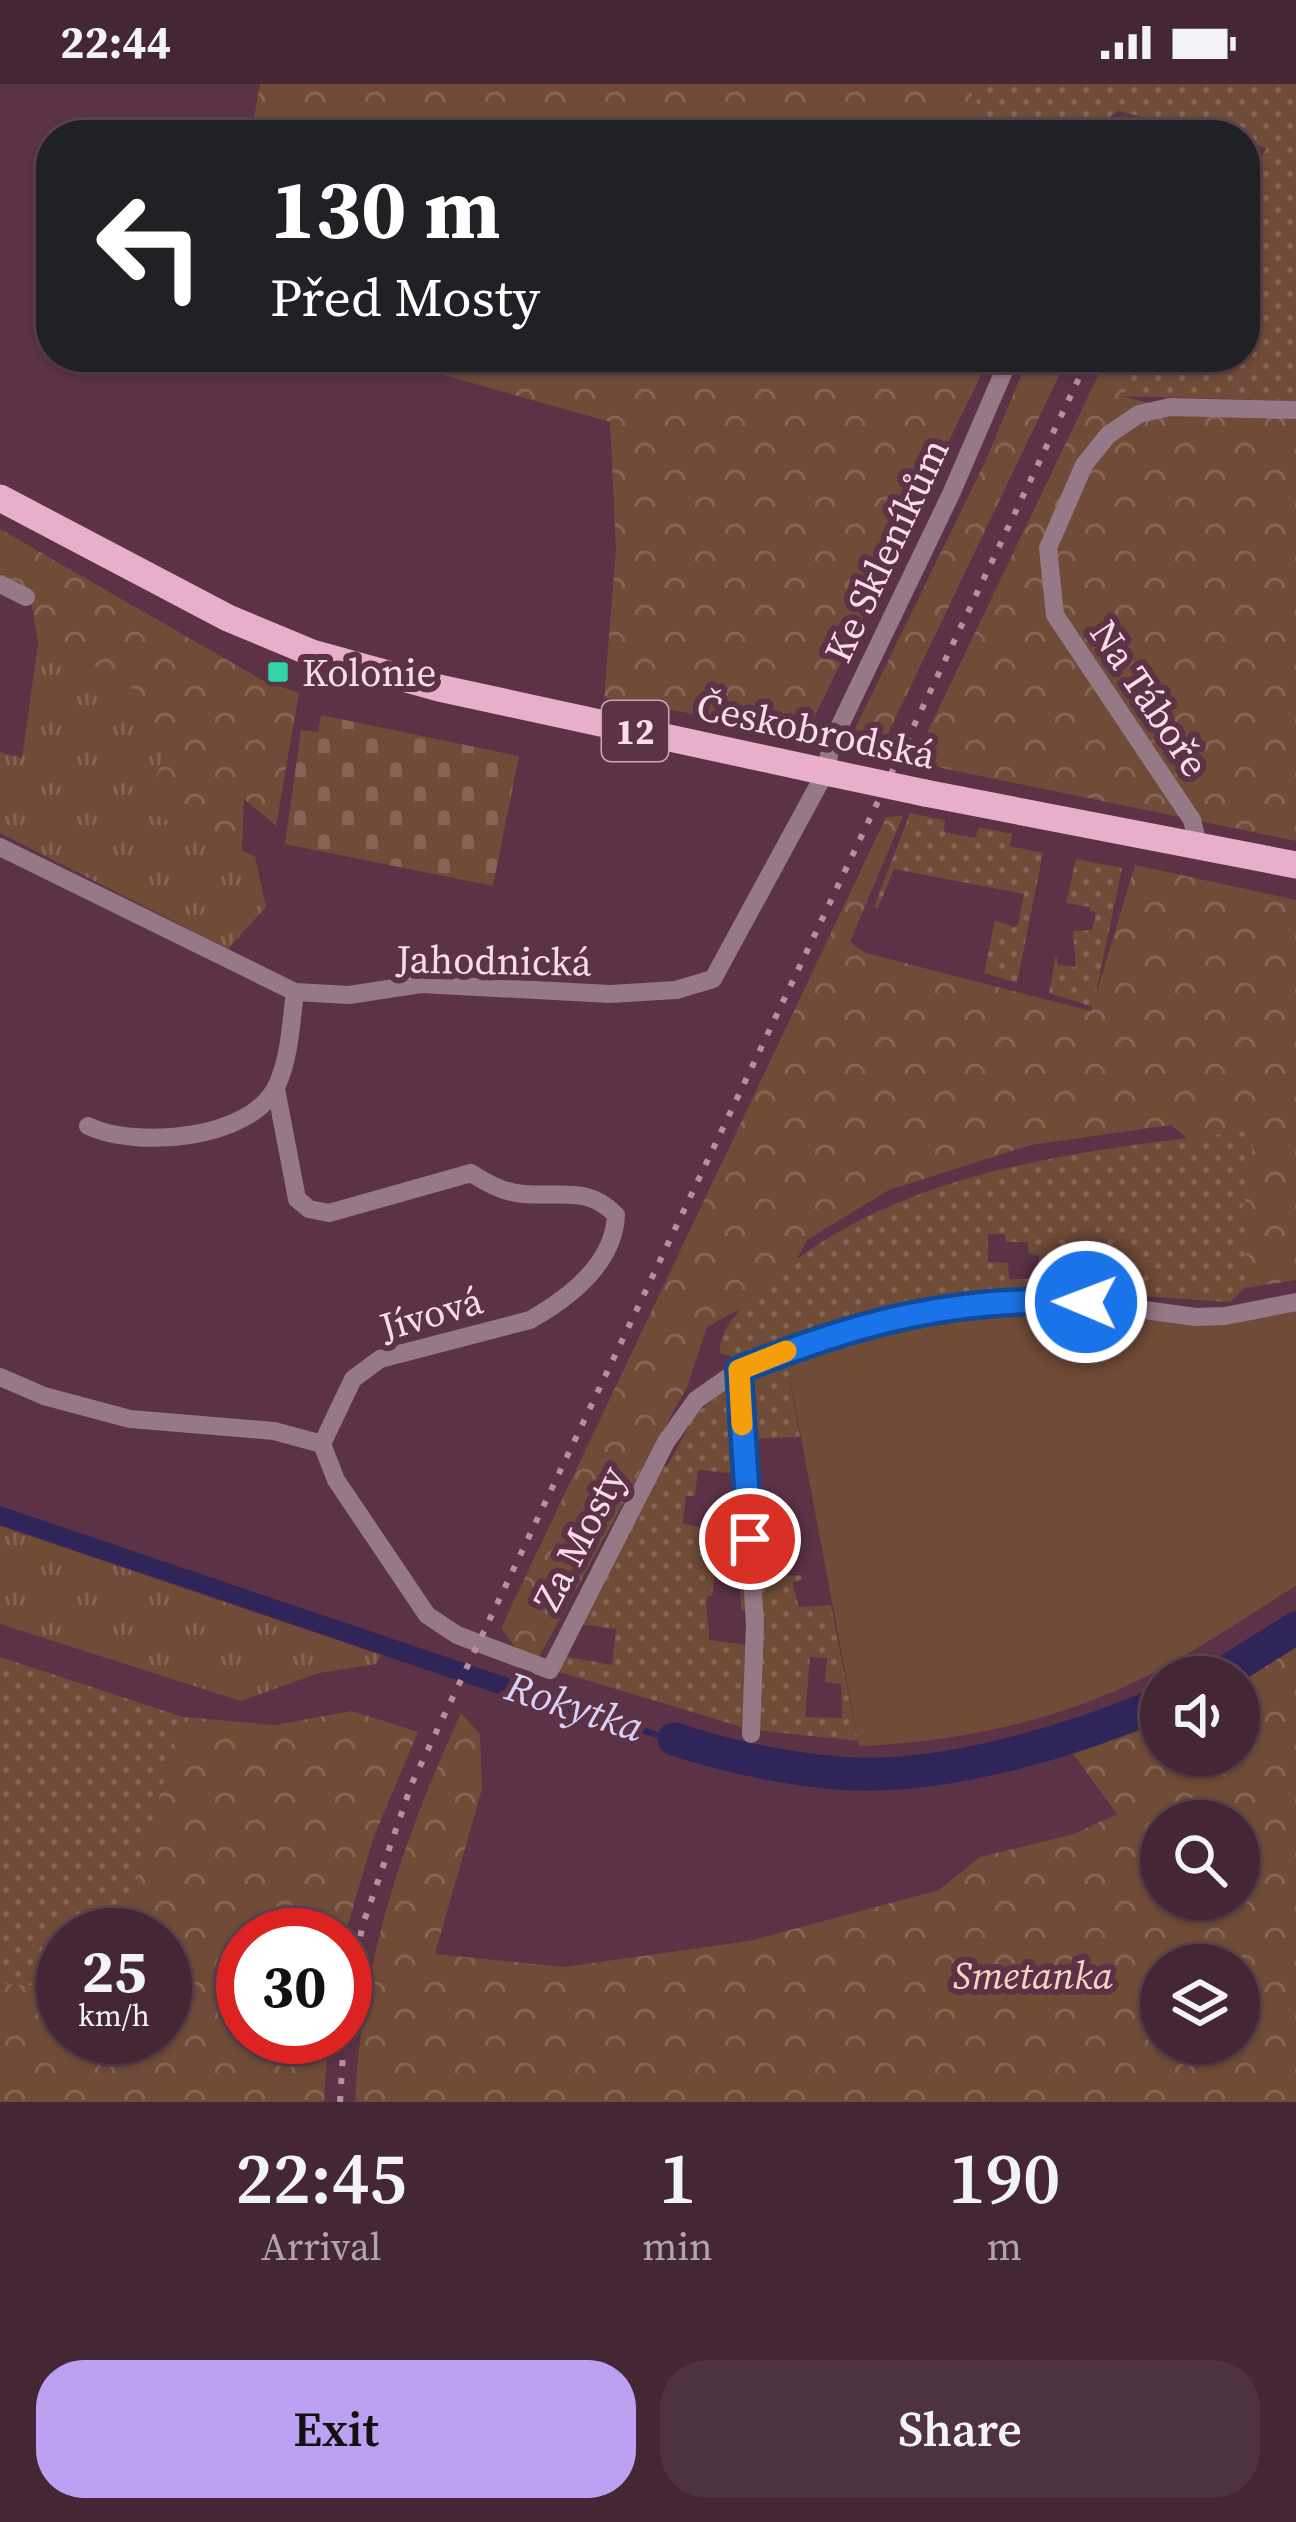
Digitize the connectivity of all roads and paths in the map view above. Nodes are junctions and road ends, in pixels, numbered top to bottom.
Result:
1 (1004, 372) edge
2 (1296, 410) edge
3 (0, 498) edge
4 (0, 584) edge
5 (26, 597) dead end
6 (828, 773) junction
7 (0, 847) edge
8 (1199, 848) junction
9 (1296, 865) edge
10 (295, 992) junction
11 (276, 1089) junction
12 (88, 1126) dead end
13 (1296, 1302) edge
14 (739, 1370) junction
15 (0, 1377) edge
16 (322, 1444) junction
17 (751, 1734) dead end

1 - 6 street, Ke Skleníkům
2 - 8 street, Na Táboře
3 - 6 main road, Českobrodská / 12
4 - 5 street
6 - 8 main road, Českobrodská / 12, bridge
6 - 10 street, Jahodnická
7 - 10 street, Jahodnická
8 - 9 main road, Českobrodská / 12
10 - 11 street
11 - 12 street
11 - 16 street, Jívová
13 - 14 street, Za Mosty
14 - 16 street, Za Mosty
14 - 17 street
15 - 16 street

